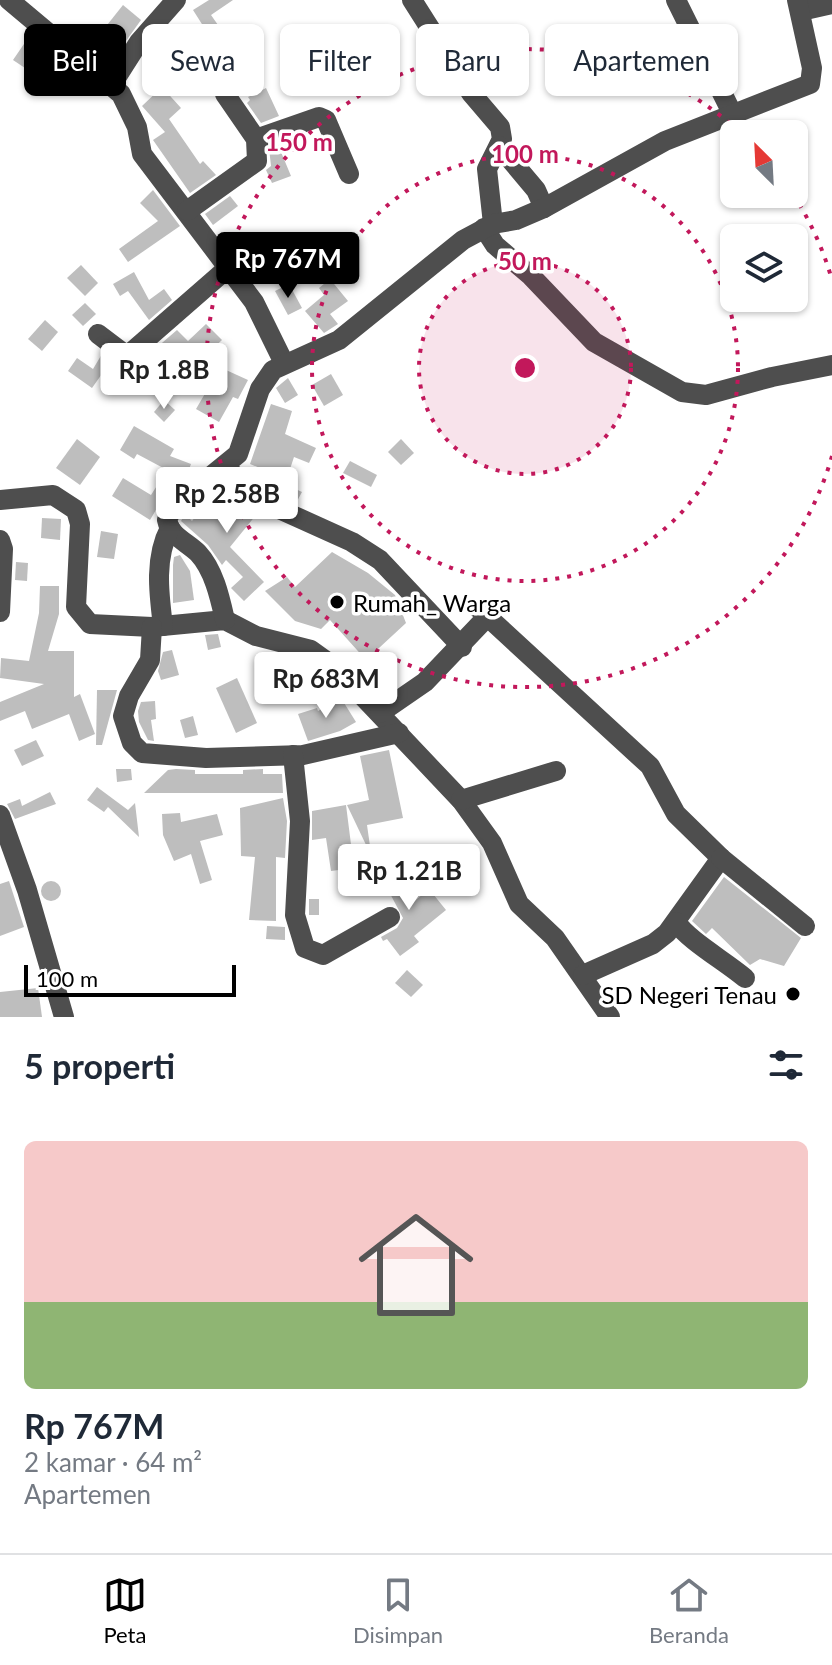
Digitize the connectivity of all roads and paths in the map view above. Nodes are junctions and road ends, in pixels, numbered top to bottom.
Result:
1 (9, 0) edge
2 (176, 0) edge
3 (412, 0) edge
4 (676, 0) edge
5 (832, 4) edge
6 (799, 5) edge
7 (37, 24) edge
8 (126, 62) edge
9 (122, 96) edge
10 (226, 96) edge
11 (732, 113) junction
12 (256, 139) junction
13 (499, 146) junction
14 (349, 174) dead end
15 (544, 208) junction
16 (187, 211) junction
17 (488, 226) junction
18 (229, 267) junction
19 (98, 334) dead end
20 (284, 363) junction
21 (832, 365) edge
22 (225, 468) junction
23 (0, 500) edge
24 (170, 528) junction
25 (0, 540) edge
26 (0, 612) edge
27 (225, 620) junction
28 (157, 627) junction
29 (462, 647) junction
30 (380, 713) junction
31 (399, 733) junction
32 (293, 755) junction
33 (556, 771) dead end
34 (461, 800) junction
35 (0, 815) edge
36 (721, 858) junction
37 (390, 917) dead end
38 (676, 922) junction
39 (805, 926) dead end
40 (583, 975) junction
41 (745, 978) dead end
42 (64, 1017) edge
43 (610, 1017) edge

1 - 7 street
2 - 8 street
3 - 13 street
4 - 11 street
5 - 6 street
6 - 11 street
9 - 16 street
10 - 12 street
11 - 15 street
12 - 14 street
12 - 16 street
13 - 15 street
13 - 17 street
15 - 17 street
16 - 18 street
17 - 20 street
17 - 21 street
18 - 19 street
18 - 20 street
20 - 22 street
22 - 24 street
22 - 29 street
23 - 28 street
24 - 27 street
24 - 28 street
25 - 26 street
27 - 28 street
27 - 30 street
28 - 32 street
29 - 30 street
29 - 36 street
30 - 31 street
31 - 32 street
31 - 34 street
32 - 37 street
33 - 34 street
34 - 40 street
35 - 42 street
36 - 38 street
36 - 39 street
38 - 40 street
38 - 41 street
40 - 43 street

